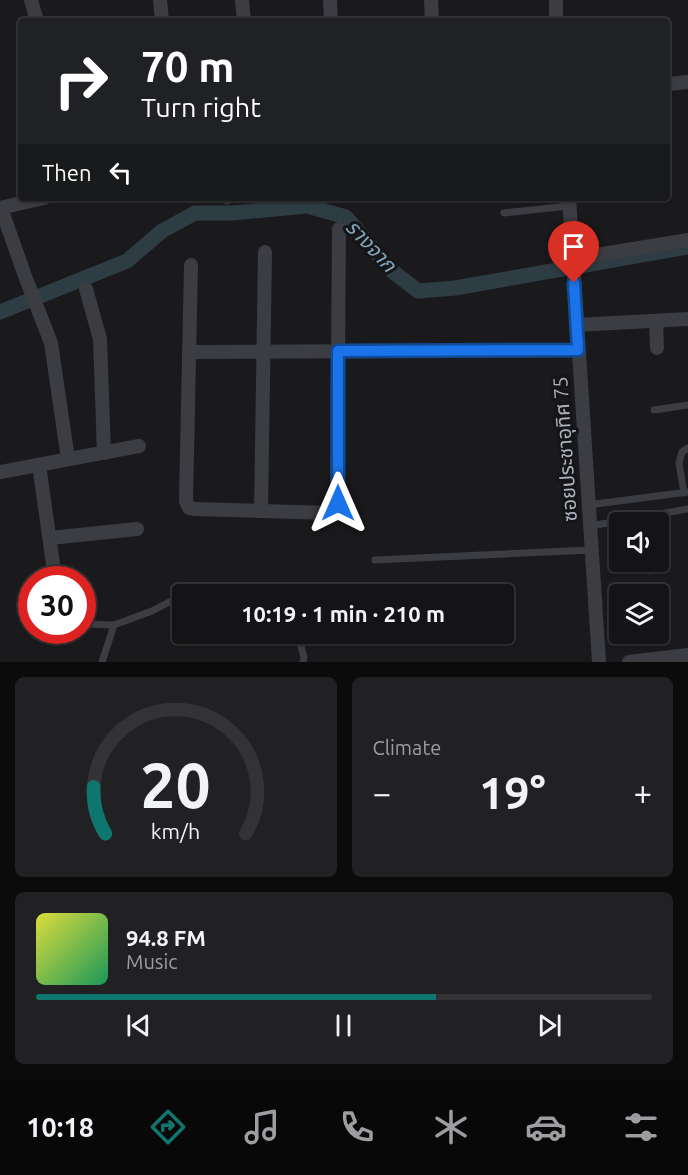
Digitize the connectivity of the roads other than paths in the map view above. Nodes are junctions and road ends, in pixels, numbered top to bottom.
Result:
1 (31, 0) edge
2 (160, 0) edge
3 (242, 0) edge
4 (330, 0) edge
5 (431, 0) edge
6 (556, 0) edge
7 (36, 18) edge
8 (162, 18) edge
9 (244, 18) edge
10 (331, 18) edge
11 (432, 18) edge
12 (556, 18) edge
13 (688, 82) edge
14 (670, 84) edge
15 (31, 201) edge
16 (569, 202) edge
17 (0, 208) edge
18 (504, 213) dead end
19 (339, 229) dead end
20 (688, 240) edge
21 (265, 252) dead end
22 (572, 260) junction
23 (191, 265) dead end
24 (86, 289) dead end
25 (688, 319) edge
26 (656, 321) junction
27 (576, 325) junction
28 (657, 348) dead end
29 (578, 350) junction
30 (338, 351) junction
31 (189, 352) junction
32 (263, 352) junction
33 (688, 405) edge
34 (654, 410) dead end
35 (139, 446) dead end
36 (688, 448) edge
37 (104, 453) junction
38 (68, 459) junction
39 (39, 465) junction
40 (0, 472) edge
41 (686, 492) edge
42 (588, 505) junction
43 (688, 509) edge
44 (261, 511) junction
45 (669, 513) edge
46 (609, 524) edge
47 (590, 526) junction
48 (137, 529) dead end
49 (50, 538) junction
50 (591, 550) junction
51 (375, 560) dead end
52 (53, 566) edge
53 (172, 600) edge
54 (96, 624) edge
55 (114, 625) junction
56 (300, 644) edge
57 (688, 656) edge
58 (102, 662) edge
59 (303, 662) edge
60 (598, 662) edge
61 (629, 662) edge

1 - 7 street
2 - 8 street
3 - 9 street
4 - 10 street
5 - 11 street
6 - 12 street
13 - 14 street
15 - 17 street
16 - 18 lane
16 - 22 street, ซอยประชาอุทิศ 75
17 - 38 street
19 - 30 street
20 - 22 street
21 - 32 street
22 - 27 street, ซอยประชาอุทิศ 75
23 - 31 street
24 - 37 street
25 - 26 street
26 - 27 street
26 - 28 street
27 - 29 street, ซอยประชาอุทิศ 75
29 - 30 street
29 - 42 street, ซอยประชาอุทิศ 75
30 - 32 street
30 - 44 street
31 - 32 street
31 - 44 street
32 - 44 street
33 - 34 lane
35 - 37 street
36 - 41 lane
37 - 38 street
38 - 39 street
39 - 40 street
39 - 49 street
41 - 42 lane
42 - 47 street, ซอยประชาอุทิศ 75
43 - 45 lane
46 - 47 lane
47 - 50 street, ซอยประชาอุทิศ 75
48 - 49 street
49 - 52 street
50 - 51 lane
50 - 60 street, ซอยประชาอุทิศ 75
53 - 55 lane
54 - 55 lane
55 - 58 lane
56 - 59 lane
57 - 61 street

